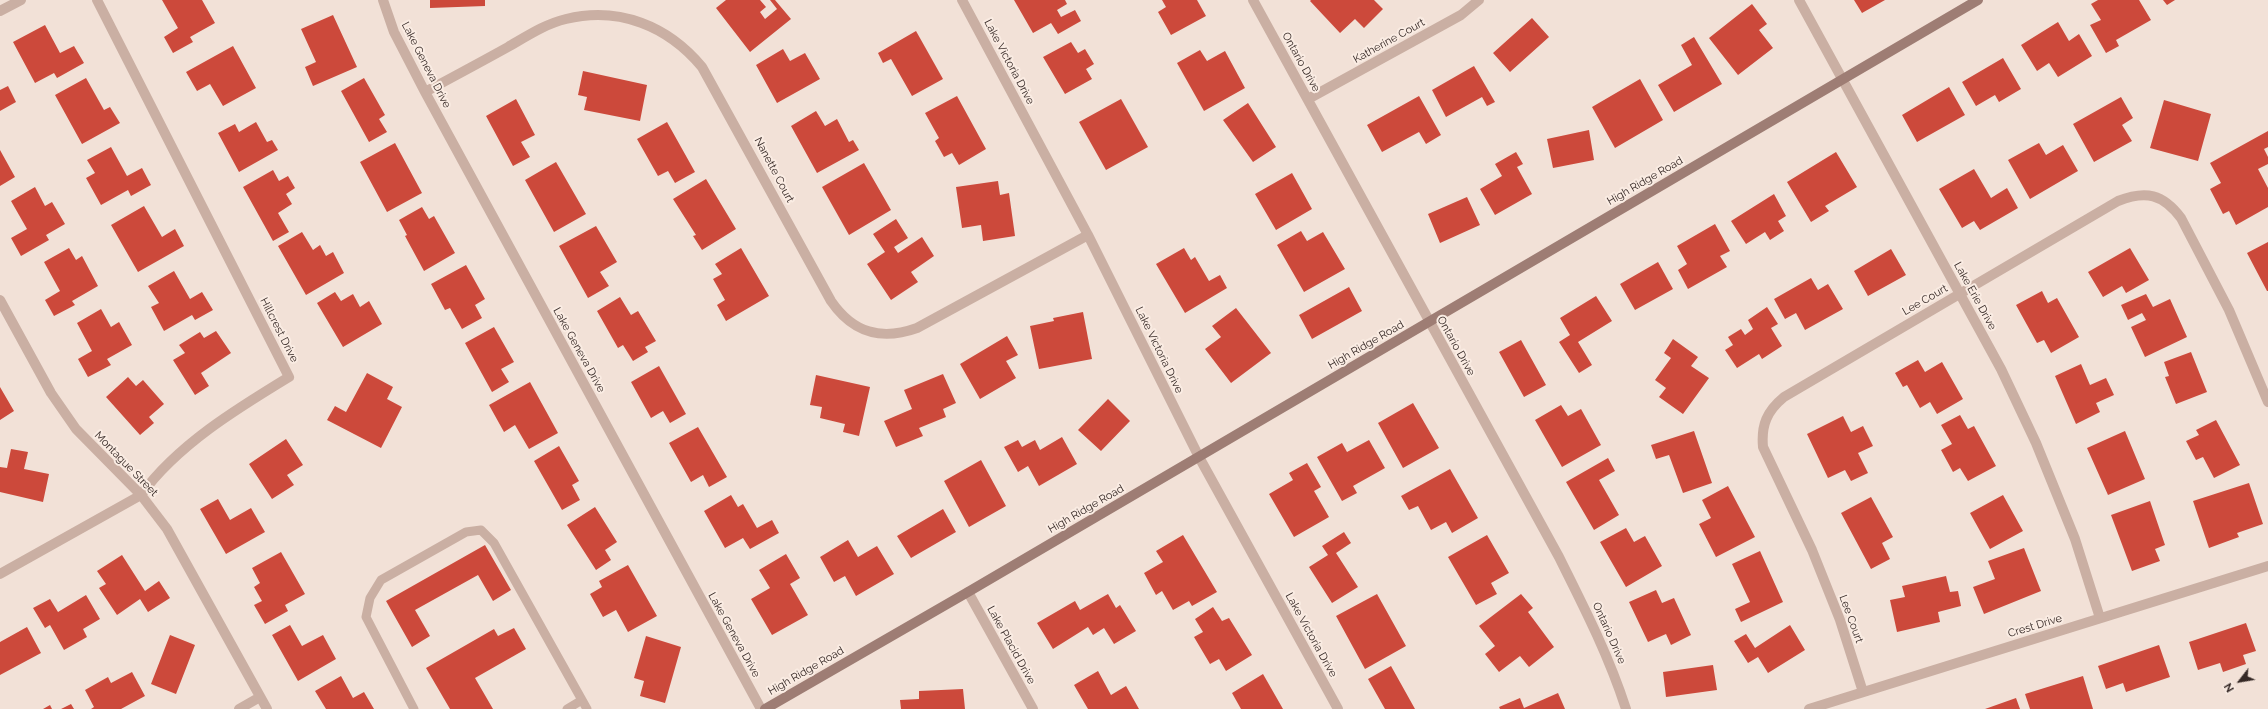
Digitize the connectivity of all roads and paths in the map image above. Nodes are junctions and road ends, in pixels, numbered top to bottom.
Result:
1 (21, 0) edge
2 (97, 0) edge
3 (383, 0) edge
4 (962, 0) edge
5 (1253, 0) edge
6 (1479, 0) edge
7 (1799, 0) edge
8 (1978, 0) edge
9 (0, 12) edge
10 (1842, 80) junction
11 (425, 92) junction
12 (1308, 99) junction
13 (1088, 235) junction
14 (1960, 293) junction
15 (2, 307) edge
16 (1430, 322) junction
17 (2268, 402) edge
18 (1199, 457) junction
19 (142, 495) junction
20 (2268, 566) edge
21 (0, 574) edge
22 (968, 592) junction
23 (2100, 618) junction
24 (1863, 692) junction
25 (260, 697) junction
26 (582, 700) junction
27 (238, 709) edge
28 (267, 709) edge
29 (414, 709) edge
30 (567, 709) edge
31 (587, 709) edge
32 (761, 709) edge
33 (765, 709) edge
34 (1033, 709) edge
35 (1338, 709) edge
36 (1626, 709) edge
37 (1809, 709) edge

1 - 9 street
2 - 19 street, Hillcrest Drive
3 - 11 street, Lake Geneva Drive
4 - 13 street, Lake Victoria Drive
5 - 12 street, Ontario Drive
6 - 12 street, Katherine Court
7 - 10 street, Lake Erie Drive
8 - 10 street, High Ridge Road
10 - 14 street, Lake Erie Drive
10 - 16 street, High Ridge Road
11 - 13 street, Nanette Court
11 - 32 street, Lake Geneva Drive
12 - 16 street, Ontario Drive
13 - 18 street, Lake Victoria Drive
14 - 17 street, Lee Court
14 - 23 street, Lake Erie Drive
14 - 24 street, Lee Court
15 - 19 street, Montague Street
16 - 18 street, High Ridge Road
16 - 36 street, Ontario Drive
18 - 22 street, High Ridge Road
18 - 35 street, Lake Victoria Drive
19 - 21 street, Hillcrest Drive
19 - 25 street, Montague Street
20 - 23 street, Crest Drive
22 - 33 street, High Ridge Road
22 - 34 street, Lake Placid Drive
23 - 24 street, Crest Drive
24 - 37 street, Crest Drive
25 - 27 street
25 - 28 street, Montague Street
26 - 29 lane
26 - 30 lane
26 - 31 lane

